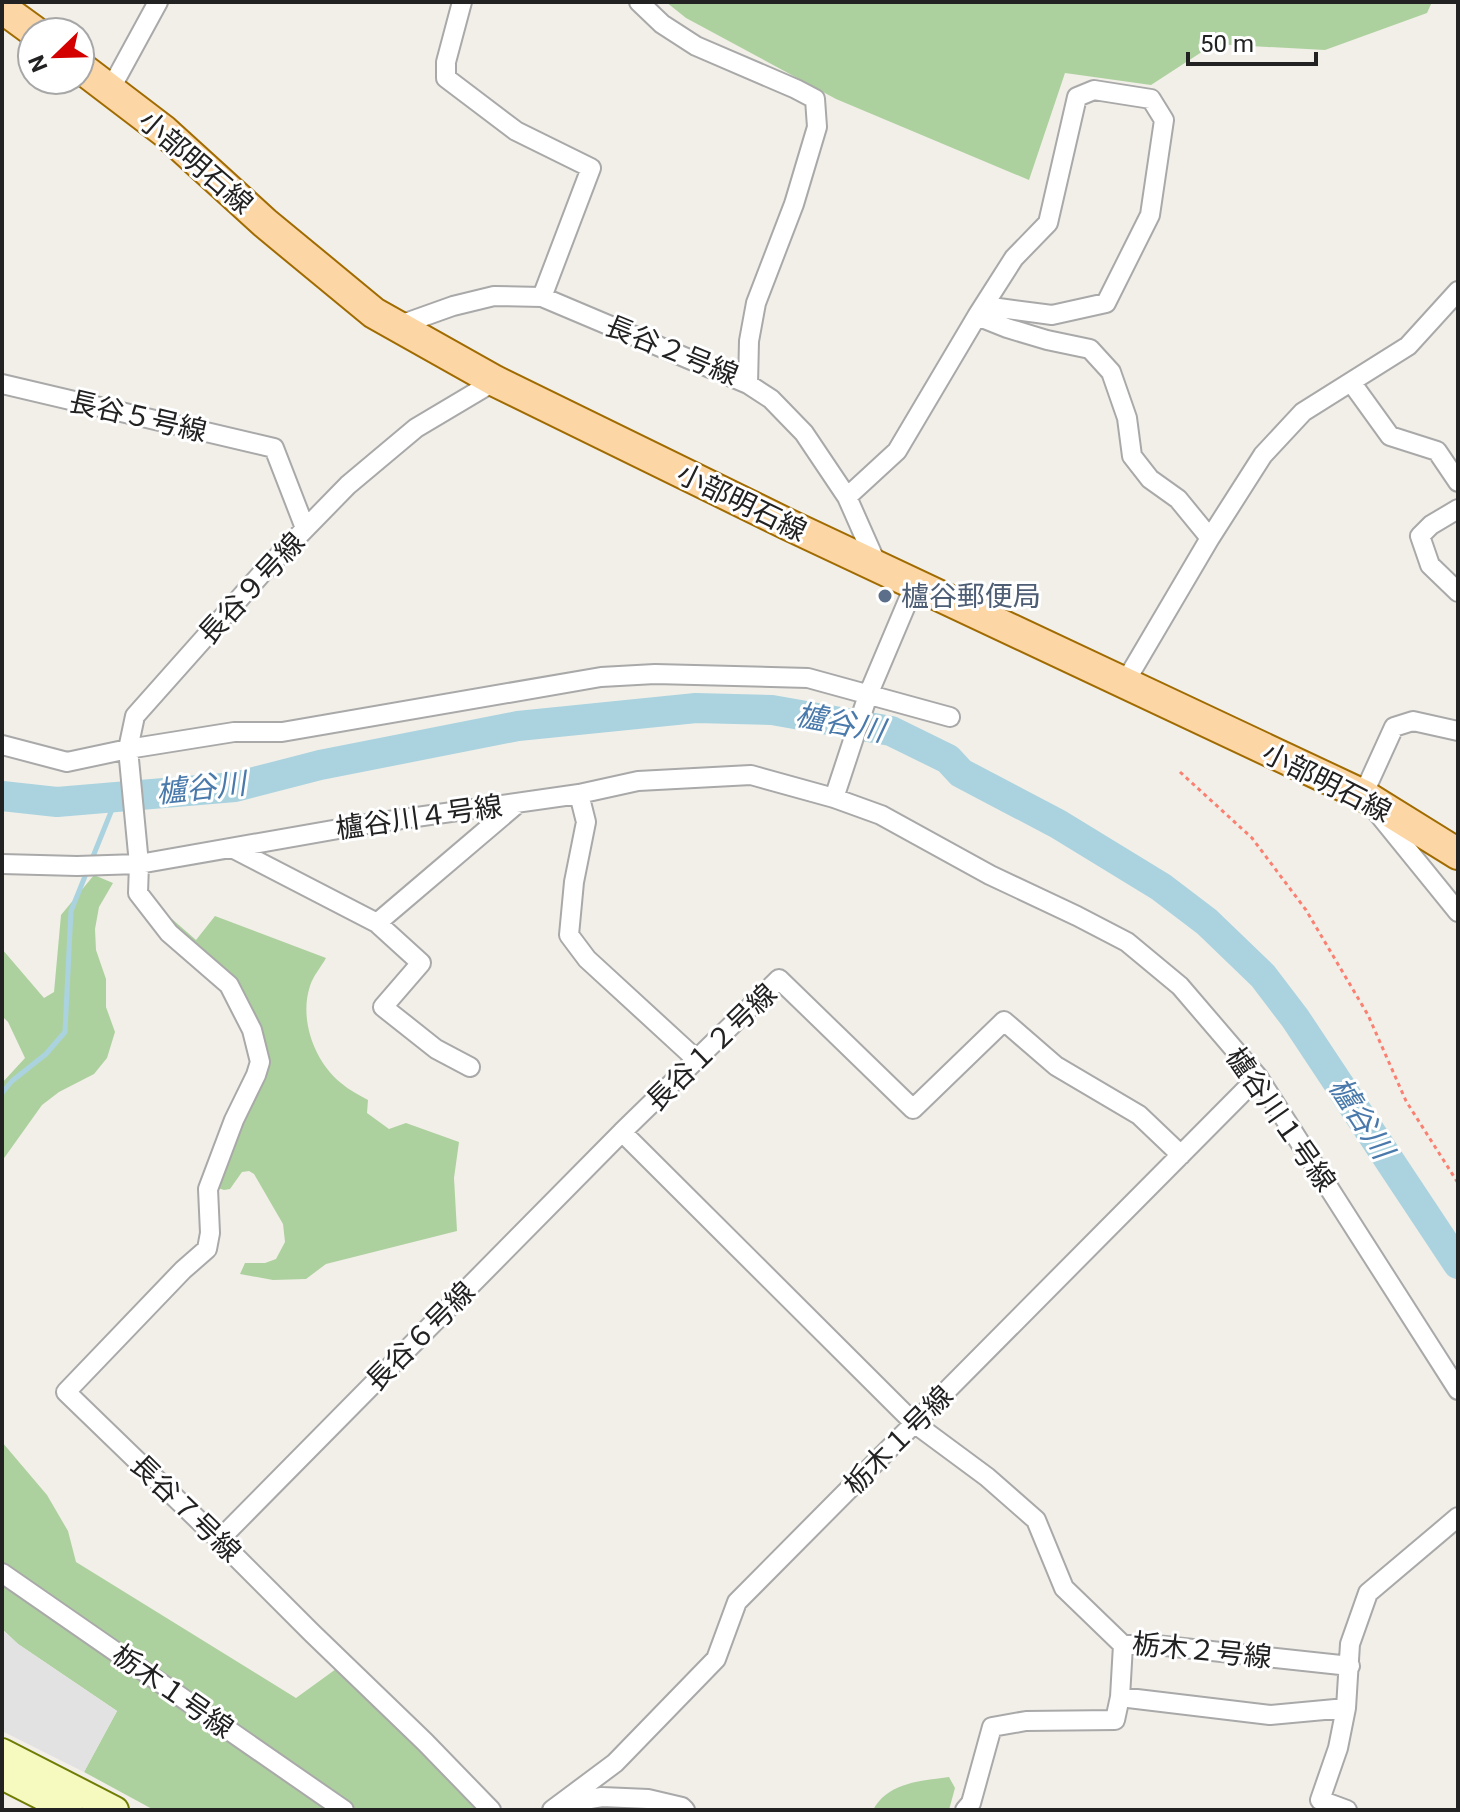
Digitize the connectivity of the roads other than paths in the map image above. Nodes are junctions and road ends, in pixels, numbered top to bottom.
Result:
1 (158, 2) edge
2 (462, 2) edge
3 (639, 2) edge
4 (96, 79) edge
5 (110, 90) junction
6 (1458, 291) edge
7 (542, 297) junction
8 (981, 311) junction
9 (397, 326) junction
10 (495, 381) junction
11 (1351, 382) junction
12 (2, 384) edge
13 (748, 384) junction
14 (1458, 482) edge
15 (847, 497) junction
16 (1458, 509) edge
17 (305, 528) junction
18 (1210, 538) junction
19 (878, 567) junction
20 (915, 584) junction
21 (1458, 592) edge
22 (1124, 684) junction
23 (868, 695) junction
24 (950, 717) dead end
25 (1458, 731) edge
26 (2, 745) edge
27 (128, 749) junction
28 (579, 794) junction
29 (1363, 795) junction
30 (834, 798) junction
31 (519, 802) junction
32 (232, 848) junction
33 (1458, 854) edge
34 (2, 864) edge
35 (139, 864) junction
36 (1458, 912) edge
37 (377, 923) junction
38 (697, 1060) junction
39 (470, 1067) dead end
40 (1258, 1077) junction
41 (622, 1132) junction
42 (1181, 1155) junction
43 (208, 1189) joint
44 (1458, 1390) edge
45 (914, 1423) junction
46 (1458, 1517) edge
47 (219, 1540) junction
48 (2, 1573) edge
49 (1123, 1645) junction
50 (1350, 1666) junction
51 (1120, 1697) junction
52 (1346, 1708) junction
53 (2, 1752) edge
54 (2, 1776) edge
55 (556, 1807) edge
56 (968, 1807) edge
57 (69, 1810) edge
58 (115, 1810) edge
59 (344, 1810) edge
60 (491, 1810) edge
61 (685, 1810) edge
62 (1347, 1810) edge

1 - 5 street
2 - 7 street
3 - 13 street, 長谷２号線
4 - 5 main road, 小部明石線
5 - 9 main road, 小部明石線
6 - 11 street
7 - 9 street
7 - 13 street, 長谷２号線
8 - 8 street
8 - 15 street
8 - 18 street
9 - 10 main road, 小部明石線
10 - 17 street, 長谷９号線
10 - 19 main road, 小部明石線
11 - 14 street
11 - 18 street
12 - 17 street, 長谷５号線
13 - 15 street
15 - 19 street
16 - 21 street
17 - 27 street, 長谷９号線
18 - 22 street
19 - 20 main road, 小部明石線
20 - 22 main road, 小部明石線
20 - 23 street
22 - 29 main road, 小部明石線
23 - 24 street
23 - 27 street
23 - 30 street
25 - 29 street
26 - 27 street
27 - 35 street, 長谷９号線
28 - 30 street, 櫨谷川４号線
28 - 31 street, 櫨谷川４号線
28 - 38 street
29 - 33 main road, 小部明石線
29 - 36 street
30 - 40 street, 櫨谷川１号線
31 - 32 street, 櫨谷川４号線
31 - 37 street
32 - 35 street, 櫨谷川４号線
32 - 37 street
34 - 35 street, 櫨谷川４号線
35 - 43 street, 長谷９号線
37 - 39 street
38 - 41 street, 長谷１２号線
38 - 42 street, 長谷１２号線
40 - 42 street, 栃木１号線
40 - 44 street, 櫨谷川１号線
41 - 45 street, 長谷１２号線
41 - 47 street, 長谷６号線
42 - 45 street, 栃木１号線
43 - 47 street, 長谷７号線
45 - 49 street, 栃木２号線
45 - 55 street, 栃木１号線
46 - 50 street
47 - 60 street, 長谷７号線
48 - 59 street, 栃木１号線
49 - 50 street, 栃木２号線
49 - 51 street
50 - 52 street
51 - 52 street
51 - 56 street
52 - 62 street
53 - 58 street
54 - 57 street
55 - 61 street

